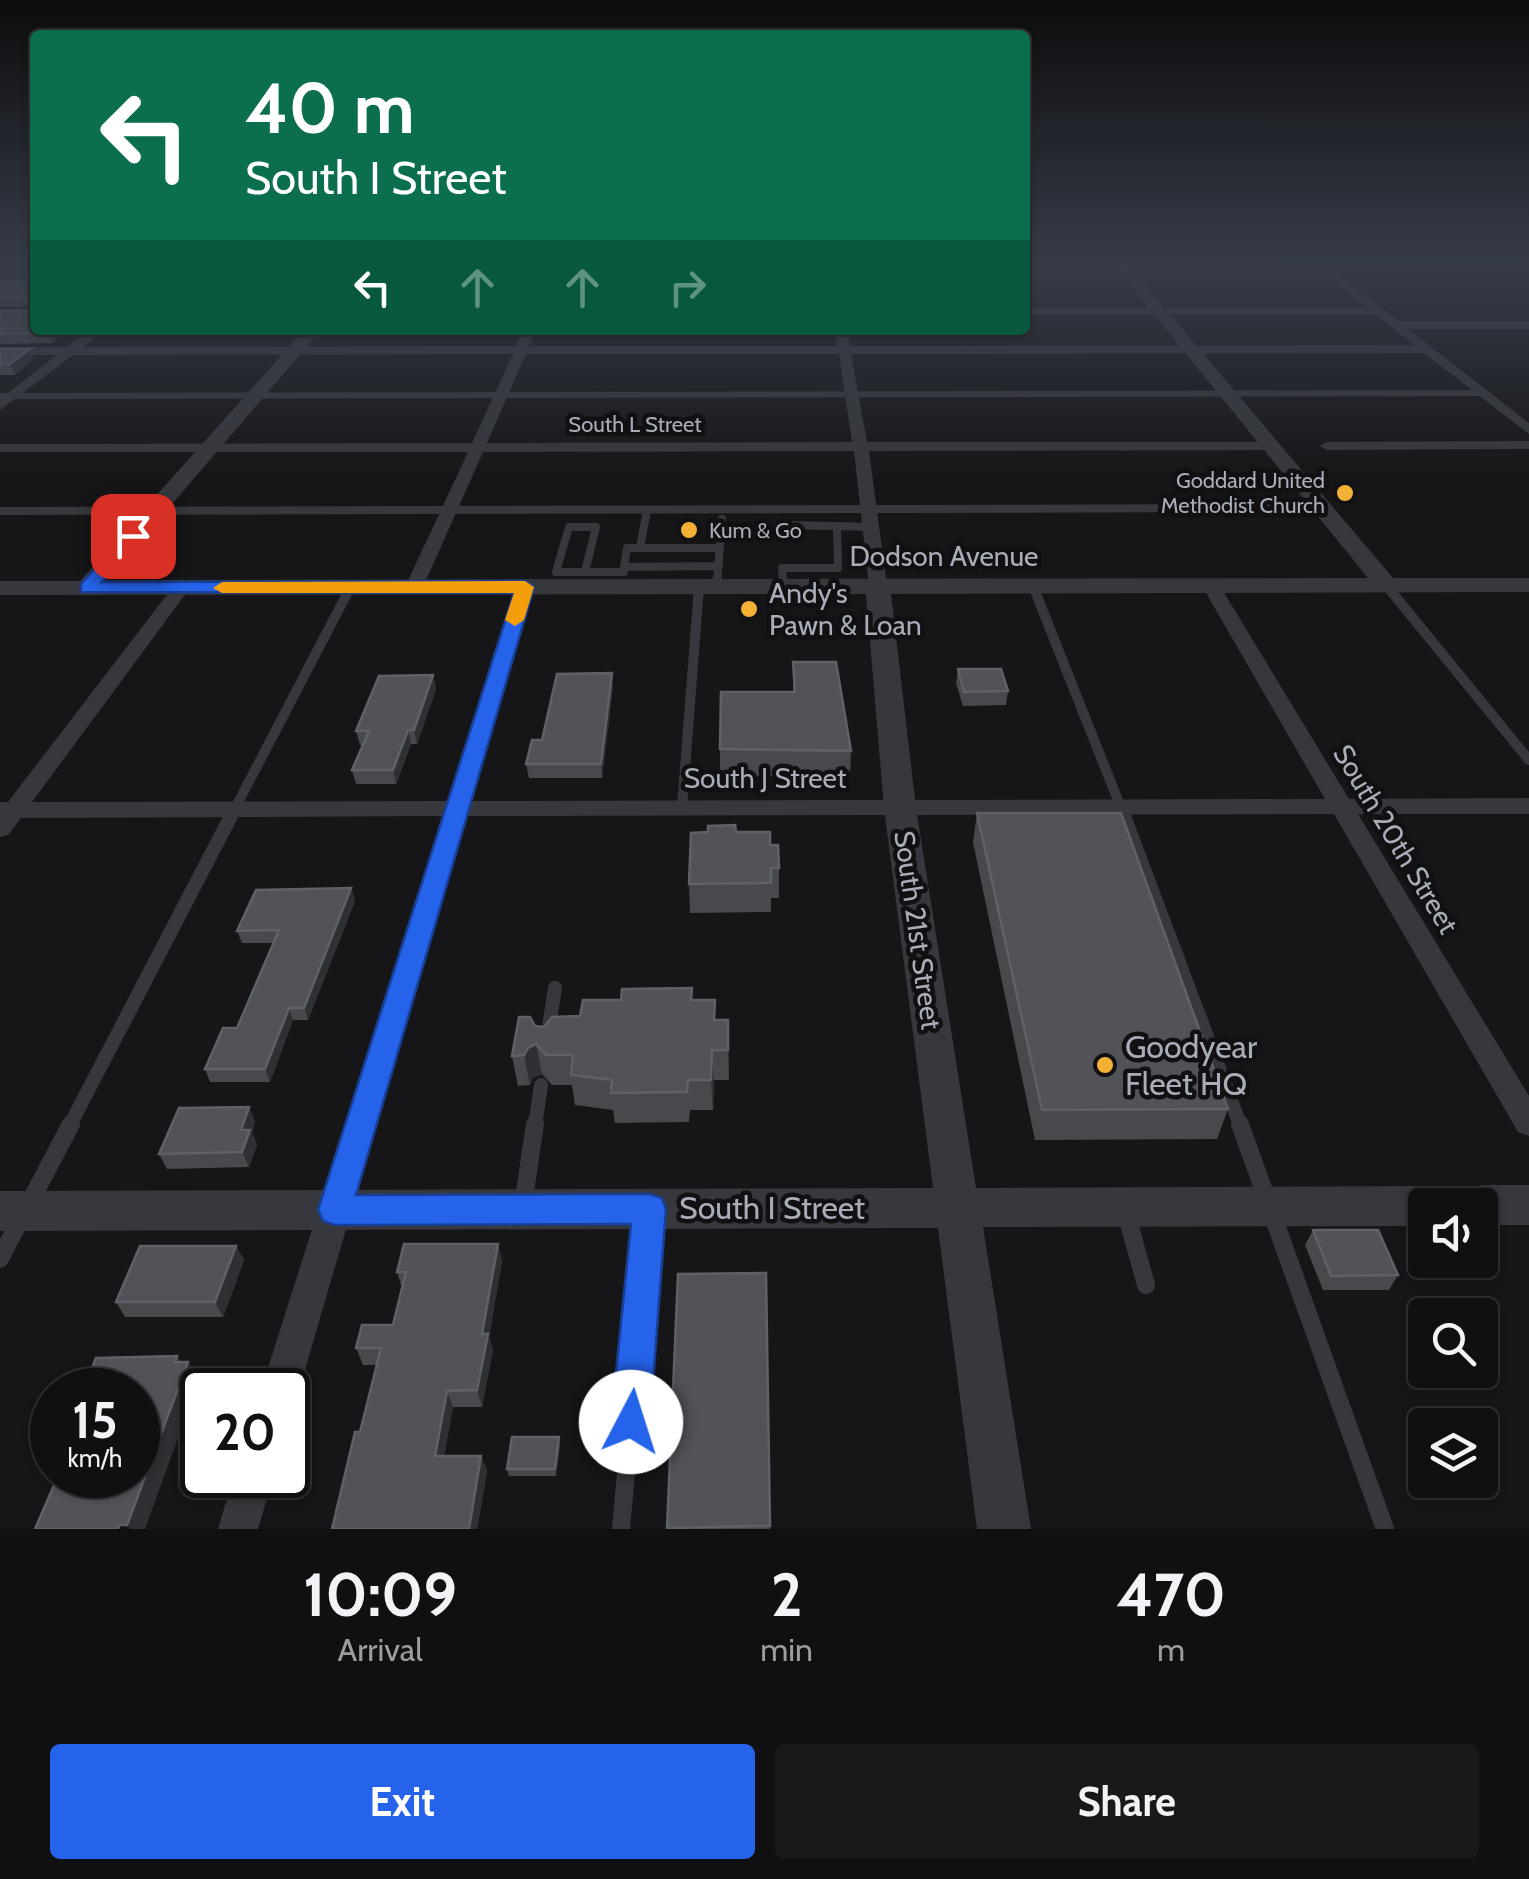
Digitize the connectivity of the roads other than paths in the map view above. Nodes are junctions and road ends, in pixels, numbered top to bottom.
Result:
1 (90, 336) edge
2 (308, 336) edge
3 (527, 336) edge
4 (842, 336) edge
5 (1180, 336) edge
6 (1411, 336) edge
7 (1190, 349) junction
8 (1426, 349) junction
9 (521, 350) junction
10 (844, 350) junction
11 (0, 351) edge
12 (70, 351) junction
13 (295, 351) junction
14 (1482, 393) junction
15 (852, 394) junction
16 (1227, 394) junction
17 (6, 396) edge
18 (256, 396) junction
19 (500, 396) junction
20 (0, 406) edge
21 (1529, 430) edge
22 (861, 446) junction
23 (1270, 446) junction
24 (1326, 446) dead end
25 (1529, 446) edge
26 (477, 447) junction
27 (0, 448) edge
28 (210, 448) junction
29 (1322, 508) junction
30 (156, 510) junction
31 (449, 510) junction
32 (646, 510) junction
33 (0, 511) edge
34 (722, 519) dead end
35 (872, 519) junction
36 (776, 525) dead end
37 (837, 526) junction
38 (640, 548) junction
39 (720, 548) junction
40 (585, 572) junction
41 (623, 575) junction
42 (565, 580) junction
43 (711, 580) junction
44 (852, 580) junction
45 (1386, 585) junction
46 (1529, 585) edge
47 (1034, 586) junction
48 (1211, 586) junction
49 (414, 587) junction
50 (525, 587) junction
51 (0, 588) edge
52 (87, 588) junction
53 (181, 588) junction
54 (350, 588) junction
55 (1529, 760) edge
56 (1122, 806) junction
57 (1342, 806) junction
58 (1529, 806) edge
59 (682, 807) junction
60 (458, 808) junction
61 (900, 808) junction
62 (238, 809) junction
63 (5, 816) edge
64 (555, 988) dead end
65 (546, 1047) edge
66 (540, 1085) dead end
67 (1529, 1123) edge
68 (1529, 1205) edge
69 (1273, 1206) junction
70 (1408, 1206) edge
71 (1498, 1206) edge
72 (958, 1207) junction
73 (1124, 1207) junction
74 (523, 1209) junction
75 (650, 1209) junction
76 (335, 1210) junction
77 (13, 1211) edge
78 (0, 1258) edge
79 (1146, 1285) dead end
80 (287, 1368) edge
81 (247, 1498) edge
82 (238, 1529) edge
83 (622, 1529) edge
84 (1004, 1529) edge
85 (1385, 1529) edge

1 - 12 street
2 - 13 street
3 - 9 street
4 - 10 street, South 21st Street
5 - 7 street
6 - 8 street
7 - 8 street
7 - 10 street
7 - 16 street
8 - 14 street
9 - 10 street
9 - 13 street
9 - 19 street
10 - 15 street, South 21st Street
11 - 12 street
12 - 13 street
12 - 17 street
13 - 18 street
14 - 16 lane
14 - 21 street
15 - 16 lane
15 - 19 lane
15 - 22 street, South 21st Street
16 - 23 street
17 - 18 lane
17 - 20 street
18 - 19 lane
18 - 28 street
19 - 26 street
22 - 23 street, South L Street
22 - 26 street, South L Street
22 - 35 street, South 21st Street
23 - 29 street
24 - 25 street
26 - 28 street, South L Street
26 - 31 street
27 - 28 street, South L Street
28 - 30 street
29 - 35 lane
29 - 45 street
30 - 31 lane
30 - 33 lane
30 - 52 street
31 - 32 lane
31 - 49 street
32 - 35 lane
32 - 38 lane
34 - 39 lane
35 - 37 lane
35 - 44 street, South 21st Street
36 - 37 lane
37 - 44 lane
38 - 39 lane
38 - 41 lane
39 - 43 lane
40 - 41 lane
40 - 42 lane
40 - 42 lane
41 - 42 street, Dodson Avenue
41 - 43 street, Dodson Avenue
42 - 50 street, Dodson Avenue
43 - 44 street, Dodson Avenue
43 - 59 lane
44 - 47 street, Dodson Avenue
44 - 61 street, South 21st Street
45 - 46 street, Dodson Avenue
45 - 48 street, Dodson Avenue
45 - 55 lane
47 - 48 street, Dodson Avenue
47 - 56 lane
48 - 57 street, South 20th Street
49 - 50 street, Dodson Avenue
49 - 54 street, Dodson Avenue
50 - 60 street
51 - 52 street, Dodson Avenue
52 - 53 street, Dodson Avenue
53 - 54 street, Dodson Avenue
53 - 63 street
54 - 62 lane
56 - 57 street, South J Street
56 - 61 street, South J Street
56 - 69 lane
57 - 58 street, South J Street
57 - 67 street, South 20th Street
59 - 60 street, South J Street
59 - 61 street, South J Street
60 - 62 street, South J Street
60 - 76 street
61 - 72 street, South 21st Street
62 - 63 street, South J Street
62 - 77 lane
64 - 65 lane
66 - 74 lane
68 - 71 street
69 - 70 street, South I Street
69 - 73 street, South I Street
69 - 85 lane
72 - 73 street, South I Street
72 - 75 street, South I Street
72 - 84 street, South 21st Street
73 - 79 lane
74 - 75 street, South I Street
74 - 76 street, South I Street
75 - 83 lane
76 - 77 street, South I Street
76 - 80 street
77 - 78 lane
81 - 82 street

